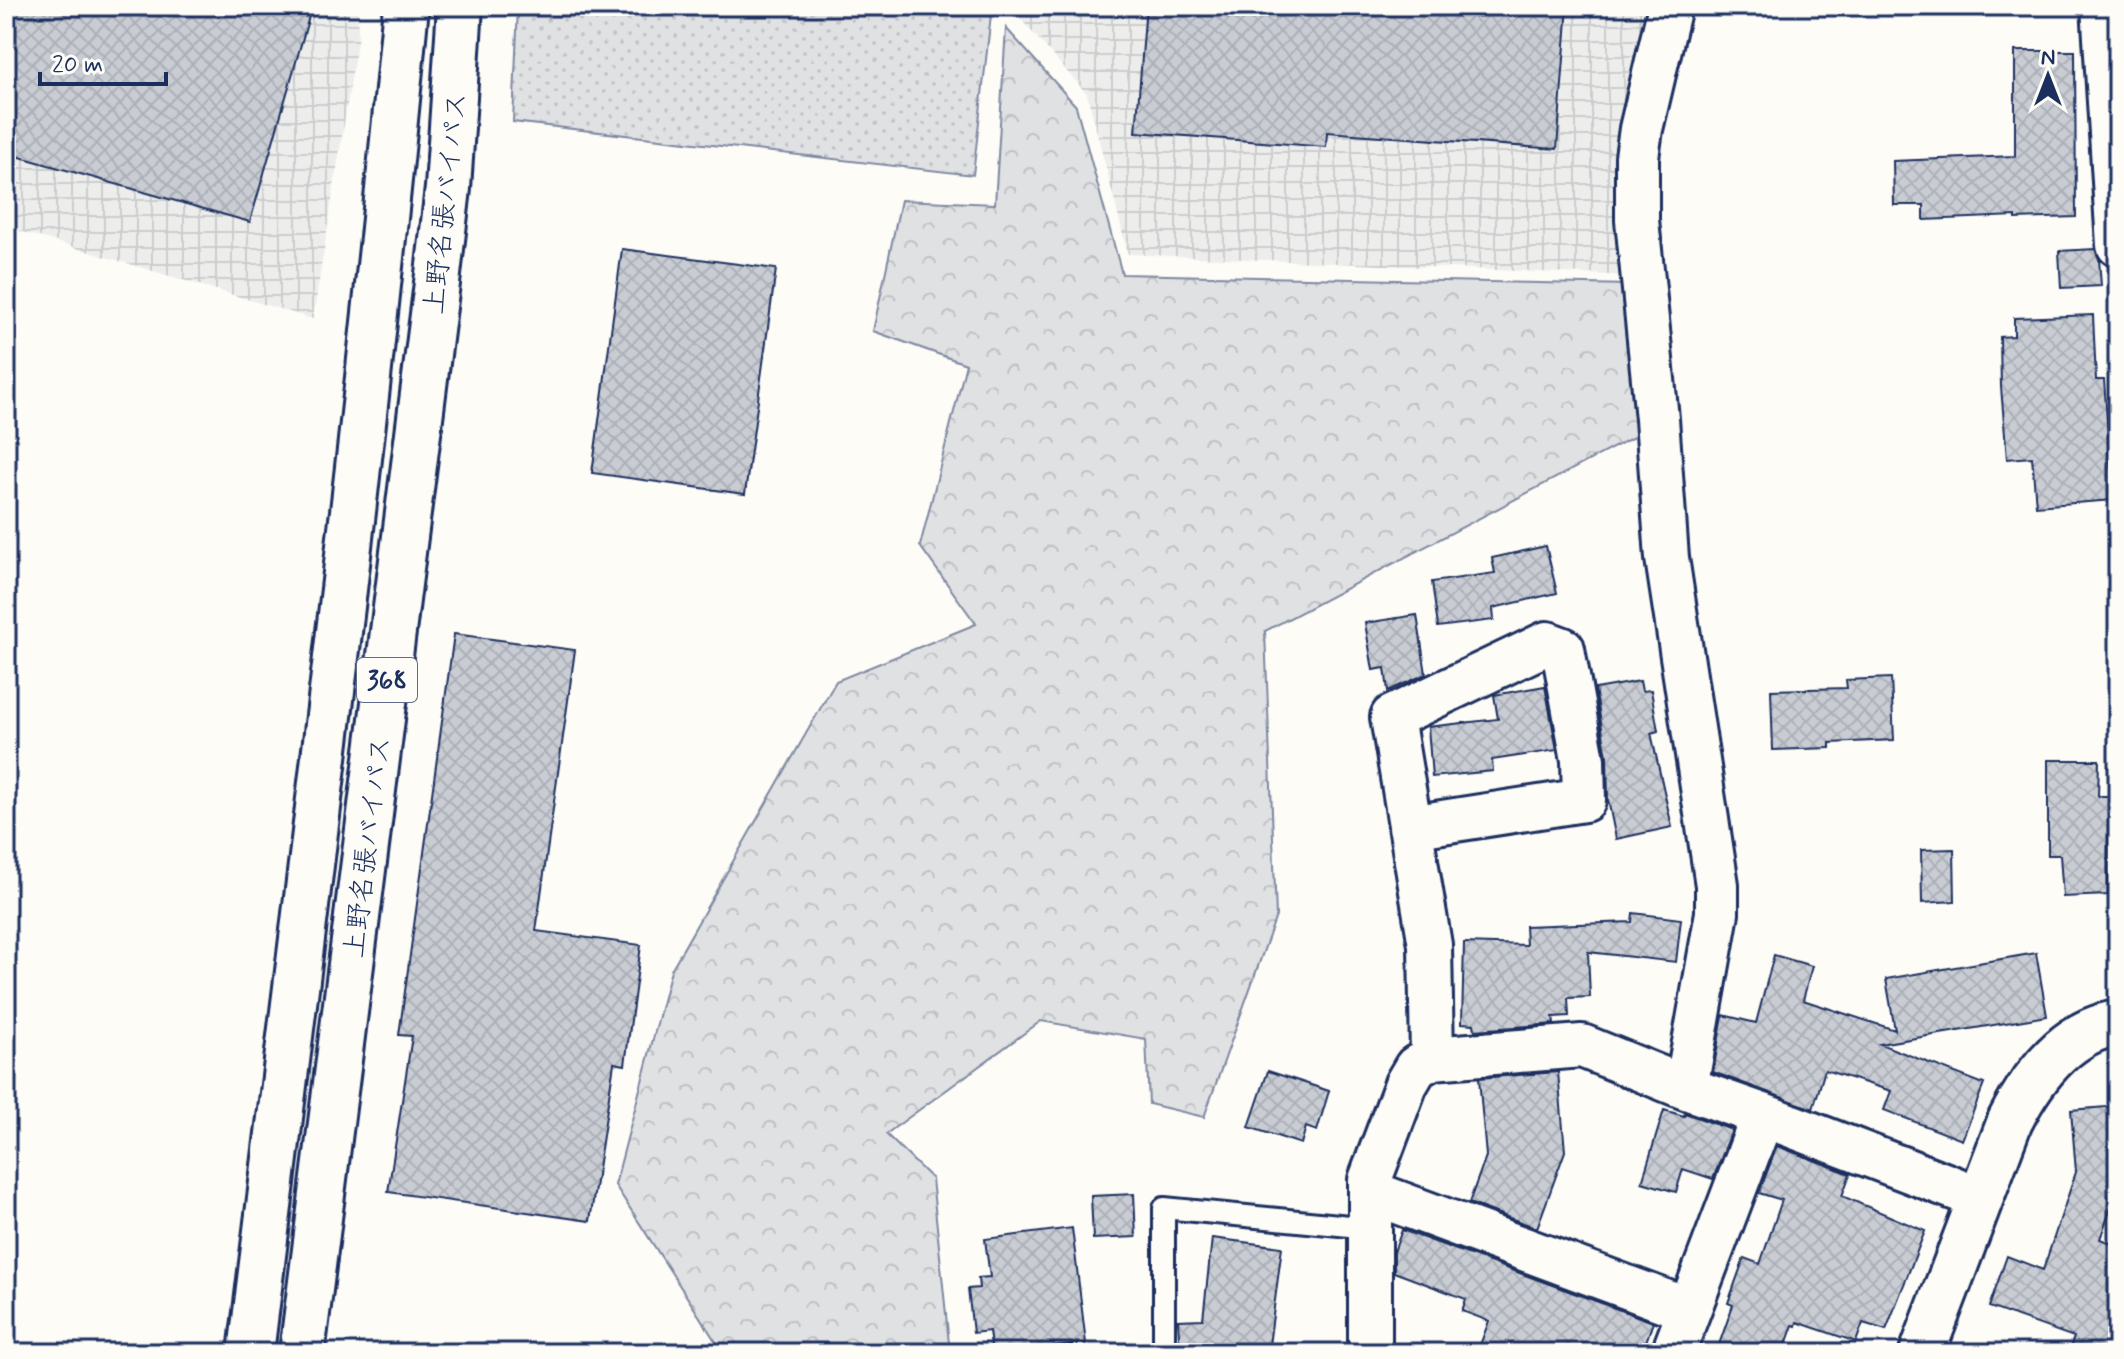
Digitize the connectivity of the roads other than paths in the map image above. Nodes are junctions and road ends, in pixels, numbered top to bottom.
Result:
1 (406, 6) edge
2 (460, 6) edge
3 (1670, 6) edge
4 (2103, 6) edge
5 (2118, 245) edge
6 (1410, 827) junction
7 (2118, 1023) edge
8 (1432, 1058) junction
9 (1686, 1088) junction
10 (1763, 1115) junction
11 (1980, 1198) junction
12 (1370, 1210) junction
13 (1689, 1310) junction
14 (251, 1353) edge
15 (302, 1353) edge
16 (1164, 1353) edge
17 (1370, 1353) edge
18 (1673, 1353) edge
19 (1922, 1353) edge

1 - 14 main road, 上野名張バイパス / 368
2 - 15 main road, 上野名張バイパス / 368
3 - 9 street
4 - 5 street
6 - 6 street
6 - 8 street
7 - 11 main road
8 - 9 street
8 - 12 street
9 - 10 street
10 - 11 street
10 - 13 street
11 - 19 main road
12 - 13 street
12 - 16 lane
12 - 17 street
13 - 18 street

